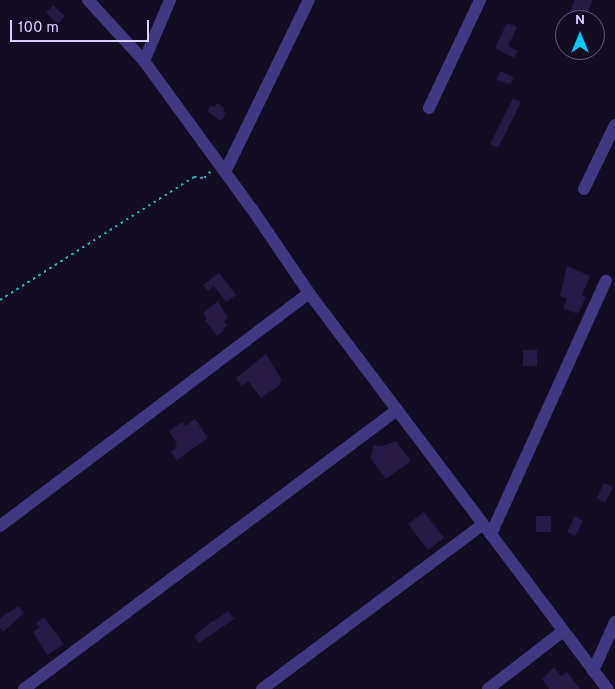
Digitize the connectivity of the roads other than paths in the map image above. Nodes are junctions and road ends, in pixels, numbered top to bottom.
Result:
1 (88, 0) edge
2 (170, 0) edge
3 (309, 0) edge
4 (480, 0) edge
5 (144, 61) junction
6 (429, 108) dead end
7 (615, 125) edge
8 (221, 167) junction
9 (584, 189) dead end
10 (606, 281) dead end
11 (309, 293) junction
12 (397, 410) junction
13 (0, 526) edge
14 (486, 530) junction
15 (615, 622) edge
16 (564, 631) junction
17 (593, 671) junction
18 (24, 689) edge
19 (262, 689) edge
20 (488, 689) edge
21 (607, 689) edge

1 - 5 street
2 - 5 street
3 - 8 street
4 - 6 street
5 - 8 street
7 - 9 street
8 - 11 street
10 - 14 street
11 - 12 street
11 - 13 street
12 - 14 street
12 - 18 street
14 - 16 street
14 - 19 street
15 - 17 street
16 - 17 street
16 - 20 street
17 - 21 street

